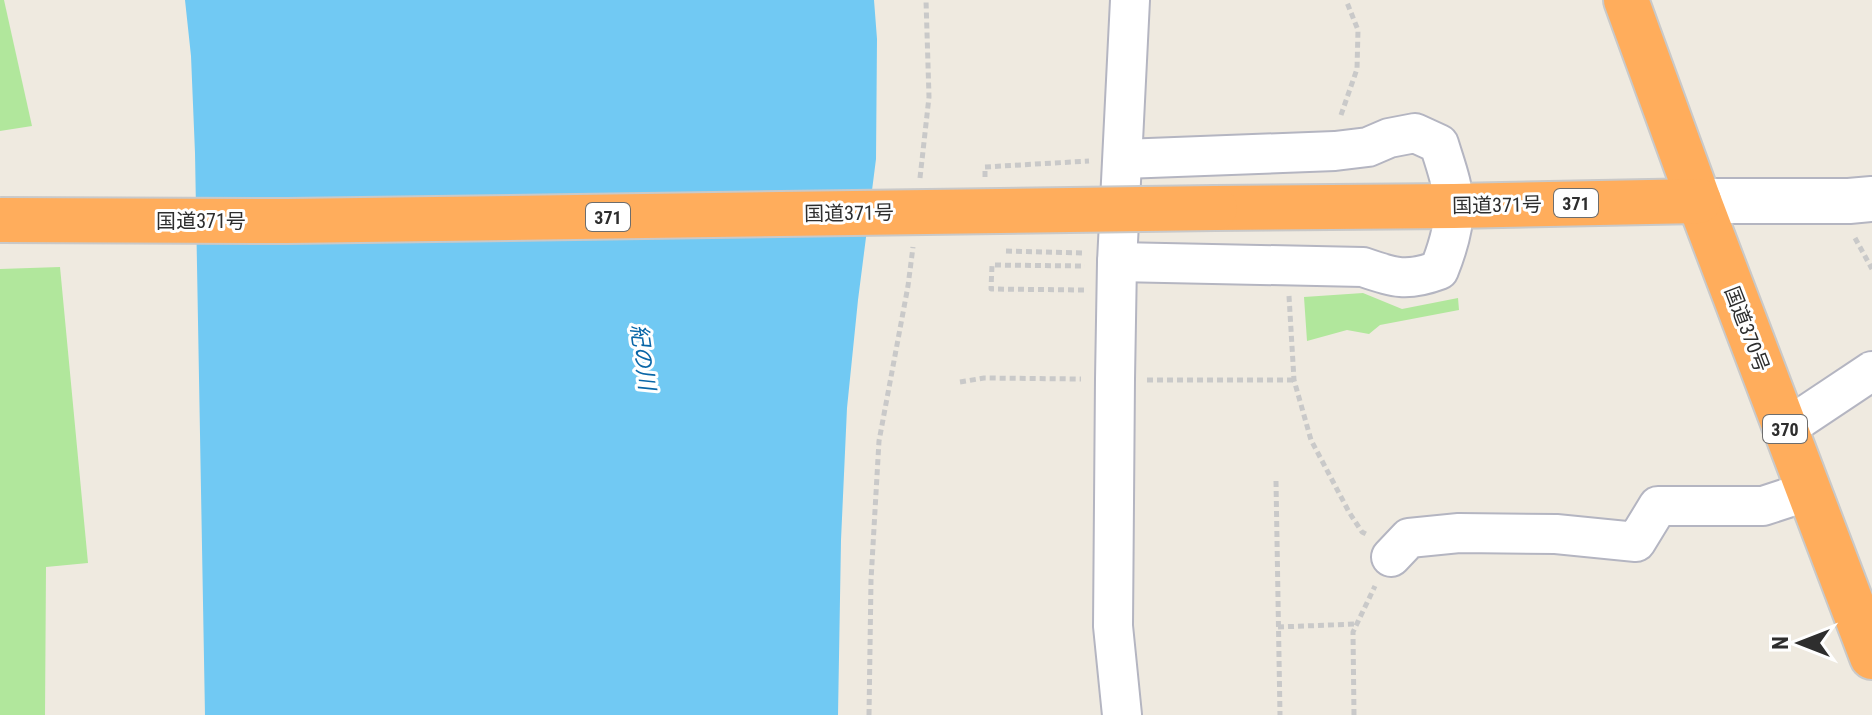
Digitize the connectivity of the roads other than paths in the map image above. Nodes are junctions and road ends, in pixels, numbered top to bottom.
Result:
1 (1130, 0) edge
2 (1626, 0) edge
3 (1123, 159) junction
4 (1872, 199) edge
5 (1699, 201) junction
6 (1454, 206) junction
7 (0, 220) edge
8 (1106, 268) junction
9 (1872, 371) edge
10 (1785, 429) junction
11 (1809, 491) junction
12 (1394, 554) road end
13 (1872, 657) edge
14 (1122, 715) edge

1 - 3 street
2 - 5 highway, 国道370号 / 370
3 - 6 street
3 - 8 street
4 - 5 street
5 - 6 highway, 国道371号 / 371
5 - 10 highway, 国道370号 / 370
6 - 7 highway, 国道371号 / 371, bridge
6 - 8 street
8 - 14 street
9 - 10 street
10 - 11 highway, 国道370号 / 370
11 - 12 street
11 - 13 highway, 国道370号 / 370

